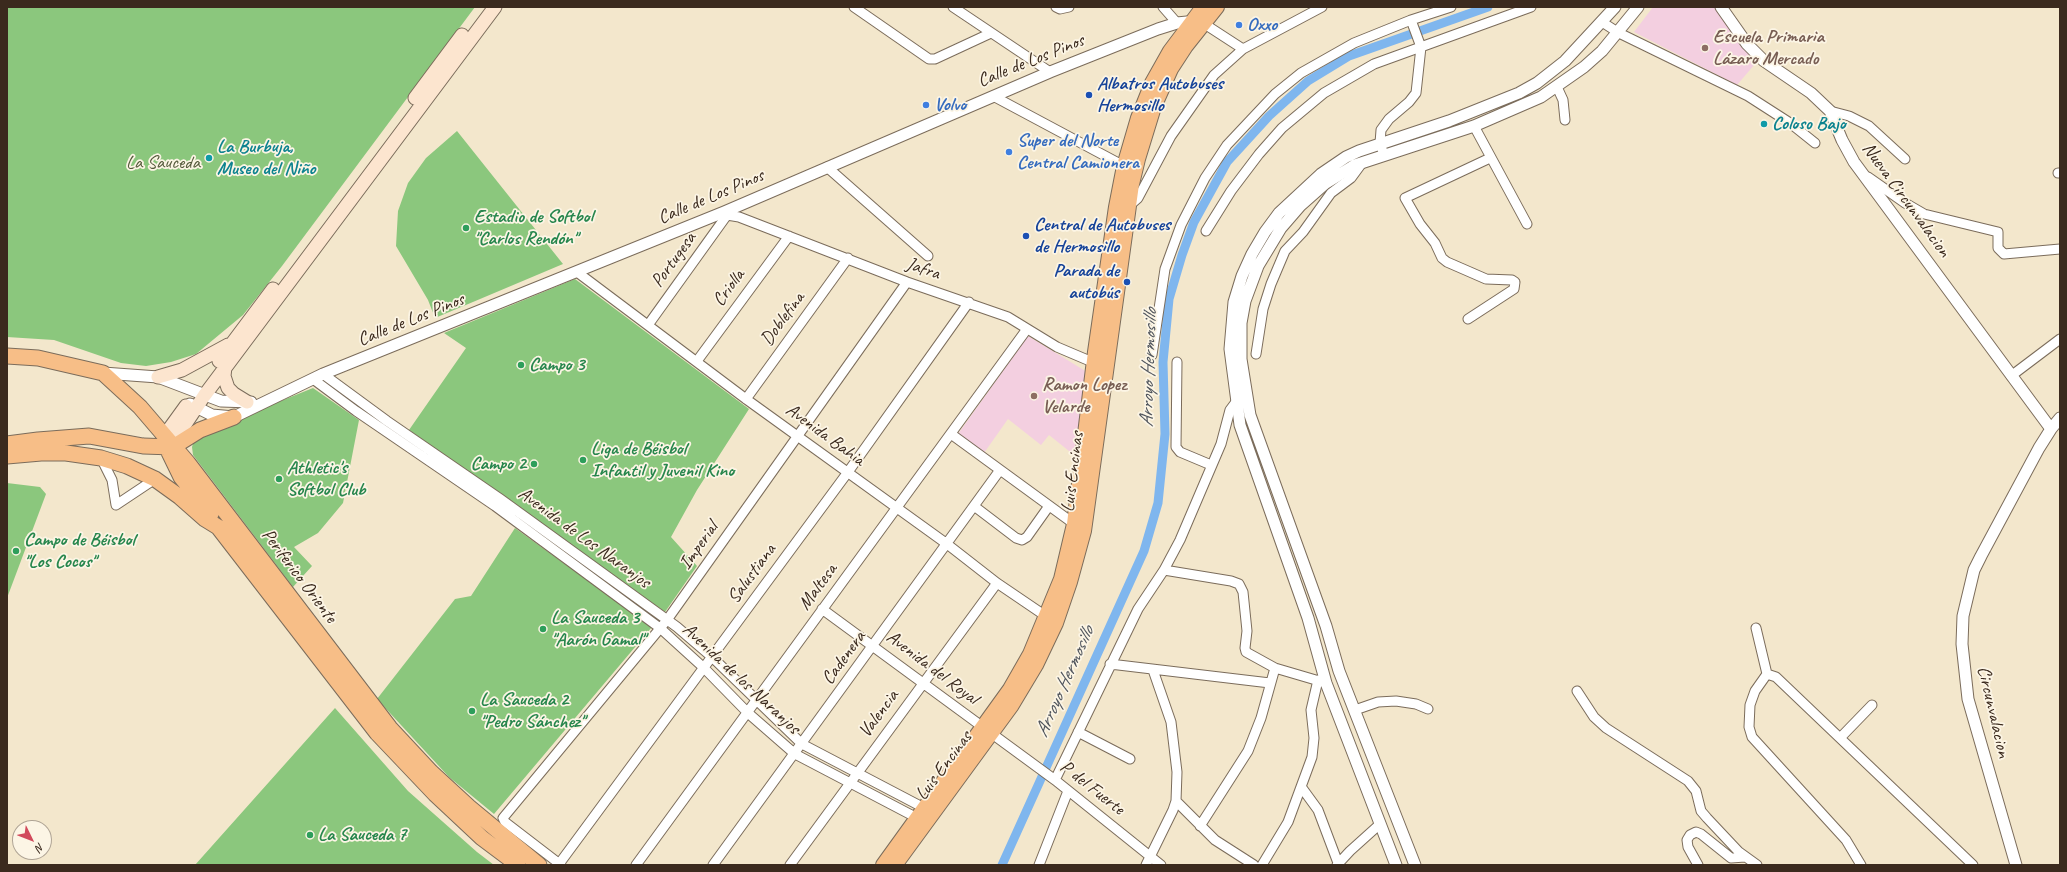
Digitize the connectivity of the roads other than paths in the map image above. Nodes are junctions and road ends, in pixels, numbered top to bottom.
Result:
1 (484, 7) edge
2 (495, 7) edge
3 (854, 7) edge
4 (953, 7) edge
5 (1056, 7) edge
6 (1069, 7) edge
7 (1163, 7) edge
8 (1203, 7) edge
9 (1217, 7) edge
10 (1322, 7) edge
11 (1451, 7) edge
12 (1531, 7) edge
13 (1615, 7) edge
14 (1638, 7) edge
15 (1721, 7) edge
16 (1411, 20) junction
17 (1197, 22) junction
18 (1602, 22) junction
19 (1177, 23) junction
20 (1619, 32) junction
21 (991, 33) junction
22 (1421, 46) junction
23 (1242, 49) junction
24 (1050, 72) junction
25 (1557, 87) junction
26 (993, 96) junction
27 (1830, 111) junction
28 (1565, 120) dead end
29 (1474, 126) junction
30 (1380, 143) junction
31 (1815, 143) dead end
32 (1384, 155) junction
33 (1490, 158) junction
34 (1905, 160) dead end
35 (1362, 163) junction
36 (1124, 166) junction
37 (827, 168) junction
38 (1864, 175) junction
39 (1130, 205) junction
40 (725, 213) junction
41 (1527, 224) dead end
42 (1206, 231) dead end
43 (789, 236) junction
44 (2060, 249) edge
45 (928, 256) dead end
46 (848, 258) junction
47 (577, 272) junction
48 (907, 282) junction
49 (969, 302) junction
50 (1468, 319) dead end
51 (648, 325) junction
52 (1027, 329) junction
53 (2060, 339) edge
54 (232, 344) junction
55 (1152, 354) dead end
56 (1256, 354) dead end
57 (7, 356) edge
58 (697, 361) junction
59 (1177, 362) dead end
60 (1100, 364) junction
61 (225, 367) junction
62 (103, 373) junction
63 (318, 376) junction
64 (2011, 376) junction
65 (158, 377) junction
66 (200, 394) junction
67 (746, 399) junction
68 (267, 401) junction
69 (247, 402) junction
70 (1236, 402) junction
71 (192, 405) junction
72 (234, 416) junction
73 (2060, 418) edge
74 (2051, 429) junction
75 (951, 434) junction
76 (797, 436) junction
77 (168, 443) junction
78 (7, 444) edge
79 (7, 456) edge
80 (101, 458) junction
81 (1211, 465) junction
82 (1000, 470) junction
83 (848, 472) junction
84 (155, 479) junction
85 (974, 506) junction
86 (1049, 506) junction
87 (896, 509) junction
88 (521, 520) junction
89 (218, 527) junction
90 (1079, 527) junction
91 (947, 544) junction
92 (1301, 556) junction
93 (1287, 561) junction
94 (1164, 570) junction
95 (997, 583) junction
96 (822, 609) junction
97 (667, 620) junction
98 (1051, 620) junction
99 (660, 628) junction
100 (1756, 628) dead end
101 (874, 646) junction
102 (712, 658) junction
103 (1110, 664) junction
104 (704, 668) junction
105 (1275, 668) junction
106 (1153, 670) junction
107 (1766, 674) junction
108 (1270, 682) junction
109 (1322, 682) junction
110 (923, 683) junction
111 (1577, 691) dead end
112 (757, 702) junction
113 (1872, 705) dead end
114 (1428, 709) dead end
115 (1355, 710) junction
116 (748, 713) junction
117 (986, 730) junction
118 (1078, 732) junction
119 (1840, 738) junction
120 (802, 744) junction
121 (795, 754) junction
122 (1130, 758) dead end
123 (857, 774) junction
124 (1054, 780) junction
125 (851, 782) junction
126 (1302, 788) junction
127 (1068, 791) junction
128 (1176, 801) junction
129 (925, 815) junction
130 (1380, 824) junction
131 (1200, 826) junction
132 (1151, 856) junction
133 (1745, 857) junction
134 (560, 864) edge
135 (1338, 864) edge
136 (518, 865) edge
137 (539, 865) edge
138 (636, 865) edge
139 (713, 865) edge
140 (790, 865) edge
141 (882, 865) edge
142 (895, 865) edge
143 (1039, 865) edge
144 (1146, 865) edge
145 (1160, 865) edge
146 (1254, 865) edge
147 (1262, 865) edge
148 (1396, 865) edge
149 (1415, 865) edge
150 (1698, 865) edge
151 (1757, 865) edge
152 (1861, 865) edge
153 (1973, 865) edge
154 (2016, 865) edge

1 - 54 main road
2 - 61 main road
3 - 21 street
4 - 21 street
5 - 6 street
7 - 19 street
8 - 17 main road
9 - 17 main road
10 - 23 street
11 - 16 street
12 - 22 street
13 - 18 street
14 - 20 street
15 - 27 street, Nueva Circunvalacion
16 - 22 street
16 - 55 street
17 - 19 street, Calle de Los Pinos
17 - 23 street
17 - 36 main road
17 - 39 main road
18 - 20 street
18 - 30 street
19 - 24 street, Calle de Los Pinos
20 - 25 street
20 - 31 street
21 - 24 street
22 - 30 street
22 - 42 street
23 - 39 street
24 - 26 street, Calle de Los Pinos
25 - 28 street
25 - 29 street
26 - 36 street
26 - 37 street, Calle de Los Pinos
27 - 34 street
27 - 38 street, Nueva Circunvalacion
29 - 32 street
29 - 33 street
30 - 32 street
30 - 70 street
32 - 35 street
33 - 41 street
33 - 50 street
35 - 56 street
35 - 92 street
36 - 60 main road
37 - 40 street, Calle de Los Pinos
37 - 45 street
38 - 44 street
38 - 64 street, Nueva Circunvalacion
39 - 60 main road
40 - 43 street, Jafra
40 - 47 street, Calle de Los Pinos
40 - 51 street, Portugesa
43 - 46 street, Jafra
43 - 58 street, Criolla
46 - 48 street, Jafra
46 - 67 street, Doblefina
47 - 51 street, Avenida Bahia
47 - 63 street, Calle de Los Pinos
48 - 49 street, Jafra
48 - 76 street, Imperial
49 - 52 street, Jafra
49 - 83 street, Salustiana
51 - 58 street, Avenida Bahia
52 - 60 street, Jafra
52 - 75 street, Maltesa
53 - 64 street
54 - 65 main road
54 - 66 main road
57 - 62 highway, Periferico Oriente
58 - 67 street, Avenida Bahia
59 - 81 street
60 - 90 main road
61 - 66 main road
61 - 69 main road
62 - 65 street
62 - 77 highway, Periferico Oriente
63 - 68 street, Calle de Los Pinos
63 - 88 street, Avenida de Los Naranjos
64 - 74 street, Nueva Circunvalacion
65 - 66 street
66 - 69 street
66 - 71 main road
67 - 76 street, Avenida Bahia
68 - 69 street
68 - 72 street, Calle de Los Pinos
70 - 81 street
70 - 93 street
71 - 72 street
71 - 77 main road
72 - 77 highway
73 - 74 street, Circunvalacion
74 - 154 street, Circunvalacion
75 - 82 street
75 - 87 street, Maltesa
76 - 83 street, Avenida Bahia
76 - 97 street, Imperial
77 - 78 highway
77 - 89 highway
77 - 137 highway, Periferico Oriente
79 - 80 highway, Periferico Oriente
80 - 84 highway, Periferico Oriente
80 - 84 street
81 - 94 street
82 - 85 street, Cadenera
82 - 86 street
83 - 87 street, Avenida Bahia
83 - 102 street, Salustiana
84 - 89 highway, Periferico Oriente
85 - 86 street
85 - 91 street, Cadenera
86 - 90 street
87 - 91 street, Avenida Bahia
87 - 96 street, Maltesa
88 - 97 street, Avenida de Los Naranjos
88 - 99 street, Avenida de Los Naranjos
89 - 136 highway, Periferico Oriente
90 - 98 main road
91 - 95 street, Avenida Bahia
91 - 101 street, Cadenera
92 - 93 street
92 - 115 street
93 - 109 street
94 - 103 street
94 - 105 street
95 - 98 street, Avenida Bahia
95 - 110 street, Valencia
96 - 101 street, Avenida del Royal
96 - 112 street, Maltesa
97 - 99 street, Imperial
97 - 102 street, Avenida de los Naranjos
98 - 117 main road
99 - 104 street, Avenida de los Naranjos
99 - 134 street, Imperial
100 - 107 street
101 - 110 street, Avenida del Royal
101 - 120 street, Cadenera
102 - 104 street, Salustiana
102 - 112 street, Avenida de los Naranjos
103 - 106 street
103 - 118 street
104 - 116 street, Avenida de los Naranjos
104 - 134 street, Salustiana
105 - 108 street
105 - 109 street
106 - 108 street
106 - 128 street
107 - 119 street
107 - 152 street
108 - 131 street
109 - 126 street
109 - 130 street
110 - 117 street, Avenida del Royal
110 - 123 street, Valencia
111 - 133 street
112 - 116 street, Maltesa
112 - 120 street, Avenida de los Naranjos
113 - 119 street
114 - 115 street
115 - 149 street
116 - 121 street, Avenida de los Naranjos
116 - 138 street, Maltesa
117 - 124 street, P del Fuerte
117 - 129 main road
118 - 122 street
118 - 124 street
119 - 153 street
120 - 121 street, Cadenera
120 - 123 street, Avenida de los Naranjos
121 - 125 street, Avenida de los Naranjos
121 - 139 street, Cadenera
123 - 125 street, Valencia
123 - 129 street, Avenida de los Naranjos
124 - 127 street, P del Fuerte
125 - 129 street, Avenida de los Naranjos
125 - 140 street, Valencia
126 - 135 street
126 - 147 street
127 - 132 street, P del Fuerte
127 - 143 street
128 - 131 street
128 - 132 street
129 - 141 main road
129 - 142 main road, Luis Encinas
130 - 135 street
130 - 148 street
131 - 146 street
132 - 144 street
132 - 145 street, P del Fuerte
133 - 150 street
133 - 151 street

